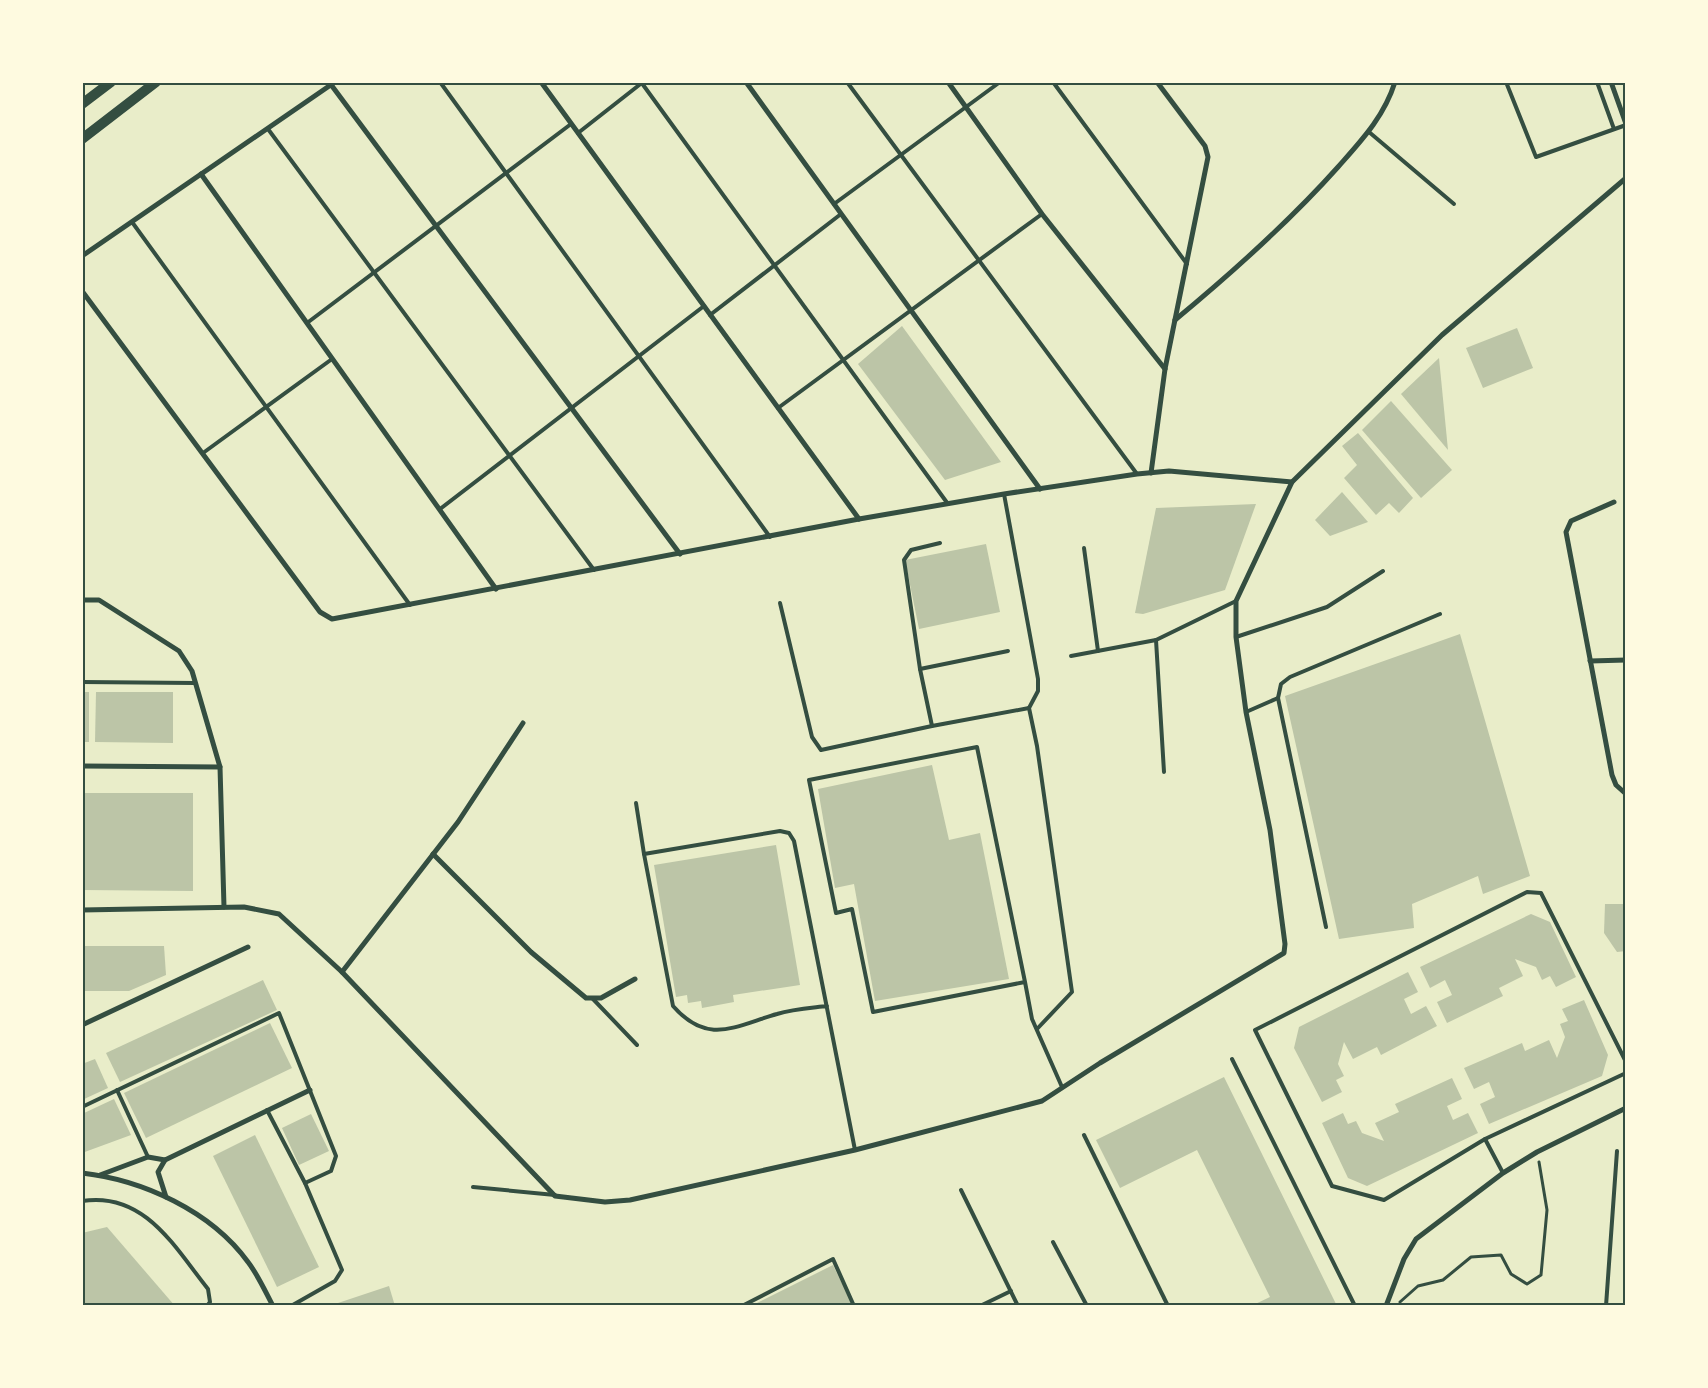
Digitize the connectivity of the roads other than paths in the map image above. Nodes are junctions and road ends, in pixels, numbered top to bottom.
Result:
1 (111, 82) edge
2 (156, 82) edge
3 (440, 82) edge
4 (541, 82) edge
5 (746, 82) edge
6 (847, 82) edge
7 (948, 82) edge
8 (1000, 82) edge
9 (1053, 82) edge
10 (1157, 82) edge
11 (1394, 82) edge
12 (1506, 82) edge
13 (1598, 82) edge
14 (1611, 82) edge
15 (642, 83) edge
16 (333, 84) edge
17 (82, 104) edge
18 (966, 107) junction
19 (571, 124) junction
20 (1626, 125) edge
21 (268, 129) junction
22 (1614, 129) junction
23 (1370, 132) junction
24 (578, 133) junction
25 (82, 139) edge
26 (901, 155) junction
27 (506, 173) junction
28 (201, 174) junction
29 (1626, 178) edge
30 (834, 204) junction
31 (1454, 204) dead end
32 (841, 214) junction
33 (1042, 214) junction
34 (132, 222) junction
35 (436, 226) junction
36 (82, 256) edge
37 (979, 261) junction
38 (1187, 264) junction
39 (774, 265) junction
40 (374, 272) junction
41 (82, 291) edge
42 (704, 306) junction
43 (911, 311) junction
44 (710, 315) junction
45 (1174, 321) junction
46 (307, 323) junction
47 (640, 355) junction
48 (332, 358) junction
49 (844, 360) junction
50 (1165, 369) junction
51 (266, 407) junction
52 (571, 408) junction
53 (778, 408) junction
54 (203, 454) junction
55 (510, 455) junction
56 (1151, 472) junction
57 (1137, 474) junction
58 (1292, 482) junction
59 (1040, 489) junction
60 (1004, 494) junction
61 (1614, 502) dead end
62 (948, 504) junction
63 (440, 509) junction
64 (859, 519) junction
65 (770, 537) junction
66 (940, 543) dead end
67 (1084, 548) dead end
68 (680, 554) junction
69 (594, 570) junction
70 (1383, 571) dead end
71 (496, 589) junction
72 (82, 600) edge
73 (1236, 601) junction
74 (780, 603) dead end
75 (410, 605) junction
76 (1440, 614) dead end
77 (1236, 637) junction
78 (1156, 640) junction
79 (1008, 651) dead end
80 (1098, 651) junction
81 (1071, 656) dead end
82 (1626, 660) edge
83 (1590, 661) junction
84 (920, 669) junction
85 (82, 682) edge
86 (195, 683) junction
87 (1278, 698) junction
88 (1029, 708) junction
89 (1246, 712) junction
90 (523, 723) dead end
91 (932, 726) junction
92 (82, 766) edge
93 (220, 767) junction
94 (1164, 772) dead end
95 (1624, 793) edge
96 (636, 803) dead end
97 (433, 854) junction
98 (644, 854) junction
99 (224, 907) junction
100 (82, 910) edge
101 (1326, 927) dead end
102 (248, 947) dead end
103 (342, 972) junction
104 (635, 979) dead end
105 (1025, 982) junction
106 (593, 999) junction
107 (827, 1006) junction
108 (82, 1025) edge
109 (1037, 1029) junction
110 (637, 1045) dead end
111 (1232, 1060) dead end
112 (1626, 1062) edge
113 (1626, 1073) edge
114 (1062, 1087) junction
115 (116, 1090) junction
116 (310, 1090) junction
117 (82, 1106) edge
118 (1626, 1108) edge
119 (268, 1110) junction
120 (1084, 1136) dead end
121 (1485, 1139) junction
122 (855, 1150) junction
123 (1617, 1151) dead end
124 (148, 1157) junction
125 (165, 1160) junction
126 (82, 1173) edge
127 (1503, 1174) junction
128 (100, 1175) junction
129 (305, 1183) junction
130 (472, 1187) dead end
131 (961, 1190) dead end
132 (555, 1196) junction
133 (166, 1197) junction
134 (82, 1201) edge
135 (1053, 1242) dead end
136 (1011, 1291) junction
137 (208, 1306) edge
138 (273, 1306) edge
139 (291, 1306) edge
140 (742, 1306) edge
141 (854, 1306) edge
142 (980, 1306) edge
143 (1018, 1306) edge
144 (1087, 1306) edge
145 (1168, 1306) edge
146 (1355, 1306) edge
147 (1386, 1306) edge
148 (1606, 1306) edge

1 - 17 main road
2 - 25 main road
3 - 27 lane
4 - 19 street
5 - 30 street
6 - 26 lane
7 - 18 street
8 - 18 lane
9 - 38 lane
10 - 38 street
11 - 23 street
12 - 22 lane
13 - 22 lane
14 - 20 street
15 - 24 lane
15 - 39 lane
16 - 21 street
16 - 35 street
18 - 26 lane
18 - 33 street
19 - 24 street
19 - 27 lane
20 - 22 lane
21 - 28 street
21 - 40 lane
23 - 31 lane
23 - 45 street
24 - 42 street
26 - 30 lane
26 - 37 lane
27 - 35 lane
27 - 47 lane
28 - 34 street
28 - 46 street
29 - 58 street
30 - 32 street
32 - 39 lane
32 - 43 street
33 - 37 lane
33 - 50 street
34 - 36 street
34 - 51 lane
35 - 40 lane
35 - 52 street
37 - 43 lane
37 - 57 lane
38 - 45 street
39 - 44 lane
39 - 49 lane
40 - 46 lane
40 - 55 lane
41 - 54 street
42 - 44 street
42 - 47 lane
43 - 49 lane
43 - 59 street
44 - 53 street
45 - 50 street
46 - 48 street
47 - 52 lane
47 - 65 lane
48 - 51 lane
48 - 63 street
49 - 53 lane
49 - 62 lane
50 - 56 street
51 - 54 lane
51 - 75 lane
52 - 55 lane
52 - 68 street
53 - 64 street
54 - 75 street
55 - 63 lane
55 - 69 lane
56 - 57 street
56 - 58 street
57 - 59 street
58 - 73 street
59 - 60 street
60 - 62 street
60 - 88 lane
61 - 83 street
62 - 64 street
63 - 71 street
64 - 65 street
65 - 68 street
66 - 84 lane
67 - 80 lane
68 - 69 street
69 - 71 street
70 - 77 lane
71 - 75 street
72 - 86 street
73 - 77 street
73 - 78 lane
74 - 91 lane
76 - 87 lane
77 - 89 street
78 - 80 lane
78 - 94 lane
79 - 84 lane
80 - 81 lane
82 - 83 street
83 - 95 street
84 - 91 lane
85 - 86 lane
86 - 93 street
87 - 89 lane
87 - 101 lane
88 - 91 lane
88 - 109 lane
89 - 114 street
90 - 97 street
92 - 93 street
93 - 99 street
96 - 98 lane
97 - 103 street
97 - 106 street
98 - 107 lane
98 - 107 lane
99 - 100 street
99 - 103 street
102 - 108 street
103 - 132 street
104 - 106 street
105 - 105 lane
105 - 109 lane
106 - 110 lane
107 - 122 lane
109 - 114 lane
111 - 146 lane
112 - 121 lane
113 - 121 lane
114 - 122 street
115 - 116 lane
115 - 117 lane
115 - 124 lane
116 - 119 street
116 - 129 lane
118 - 127 street
119 - 125 street
119 - 129 lane
120 - 145 lane
121 - 127 lane
122 - 132 street
123 - 148 lane
124 - 125 street
124 - 128 street
125 - 133 street
126 - 128 street
127 - 147 street
128 - 133 street
129 - 139 lane
130 - 132 lane
131 - 136 lane
133 - 138 street
134 - 137 lane
135 - 144 lane
136 - 142 lane
136 - 143 lane
140 - 141 lane

